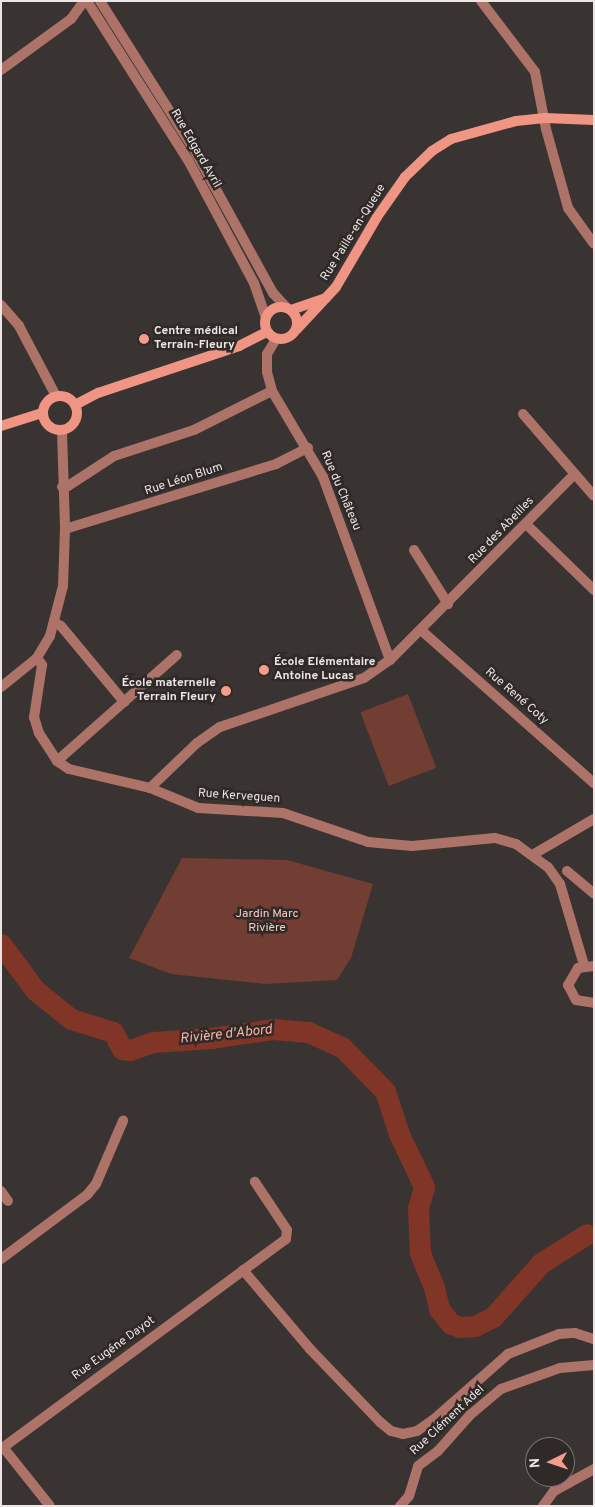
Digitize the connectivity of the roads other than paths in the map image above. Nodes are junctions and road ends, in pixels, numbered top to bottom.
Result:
1 (75, 1) edge
2 (87, 1) edge
3 (100, 1) edge
4 (481, 1) edge
5 (71, 19) junction
6 (1, 70) edge
7 (545, 118) junction
8 (594, 120) edge
9 (594, 244) edge
10 (327, 298) junction
11 (1, 305) edge
12 (289, 309) junction
13 (266, 318) junction
14 (297, 329) junction
15 (272, 336) junction
16 (272, 391) junction
17 (56, 396) junction
18 (76, 405) junction
19 (42, 413) junction
20 (523, 414) dead end
21 (1, 426) edge
22 (62, 430) junction
23 (308, 448) junction
24 (573, 476) junction
25 (62, 487) junction
26 (594, 496) edge
27 (526, 524) junction
28 (65, 530) junction
29 (414, 550) dead end
30 (594, 590) edge
31 (448, 604) junction
32 (54, 622) junction
33 (422, 631) junction
34 (177, 655) dead end
35 (38, 658) junction
36 (390, 660) junction
37 (1, 687) edge
38 (124, 702) junction
39 (57, 760) junction
40 (594, 783) edge
41 (150, 788) junction
42 (594, 819) edge
43 (534, 854) junction
44 (567, 871) dead end
45 (594, 894) edge
46 (589, 966) edge
47 (594, 1004) edge
48 (123, 1121) dead end
49 (255, 1182) dead end
50 (1, 1191) edge
51 (8, 1201) dead end
52 (1, 1259) edge
53 (243, 1270) junction
54 (594, 1339) edge
55 (594, 1365) edge
56 (2, 1448) edge
57 (594, 1469) edge
58 (50, 1506) edge
59 (400, 1506) edge
60 (543, 1506) edge

1 - 5 street
2 - 5 street
2 - 13 street, Rue Edgard Avril
3 - 12 street, Rue Edgard Avril
4 - 7 street
5 - 6 street
7 - 8 main road, Rue Paille-en-Queue
7 - 9 street
7 - 10 main road, Rue Paille-en-Queue
10 - 12 main road, Rue Paille-en-Queue
10 - 14 main road, Rue Paille-en-Queue
11 - 17 street
12 - 13 main road
12 - 14 main road
13 - 15 main road
14 - 15 main road
15 - 16 street, Rue du Château
15 - 18 main road
16 - 23 street, Rue du Château
16 - 25 street
17 - 18 main road
17 - 19 main road
18 - 22 main road
19 - 21 main road
19 - 22 main road
20 - 24 street
22 - 25 street, Rue Kerveguen
23 - 28 street, Rue Léon Blum
23 - 36 street, Rue du Château
24 - 26 street
24 - 27 street, Rue des Abeilles
25 - 28 street, Rue Kerveguen
27 - 30 street
27 - 31 street, Rue des Abeilles
28 - 32 street, Rue Kerveguen
29 - 31 street
31 - 33 street, Rue des Abeilles
32 - 35 street, Rue Kerveguen
32 - 38 street
33 - 36 street, Rue des Abeilles
33 - 40 street, Rue René Coty
34 - 38 street
35 - 37 street
35 - 39 street, Rue Kerveguen
36 - 41 street, Rue des Abeilles
38 - 39 street
39 - 41 street, Rue Kerveguen
41 - 43 street, Rue Kerveguen
42 - 43 street
43 - 46 street, Rue Kerveguen
44 - 45 street
46 - 47 street
48 - 52 street
49 - 53 street, Rue Eugéne Dayot
50 - 51 street
53 - 54 street
53 - 56 street, Rue Eugéne Dayot
55 - 59 street, Rue Clément Adel
56 - 58 street
57 - 60 street

